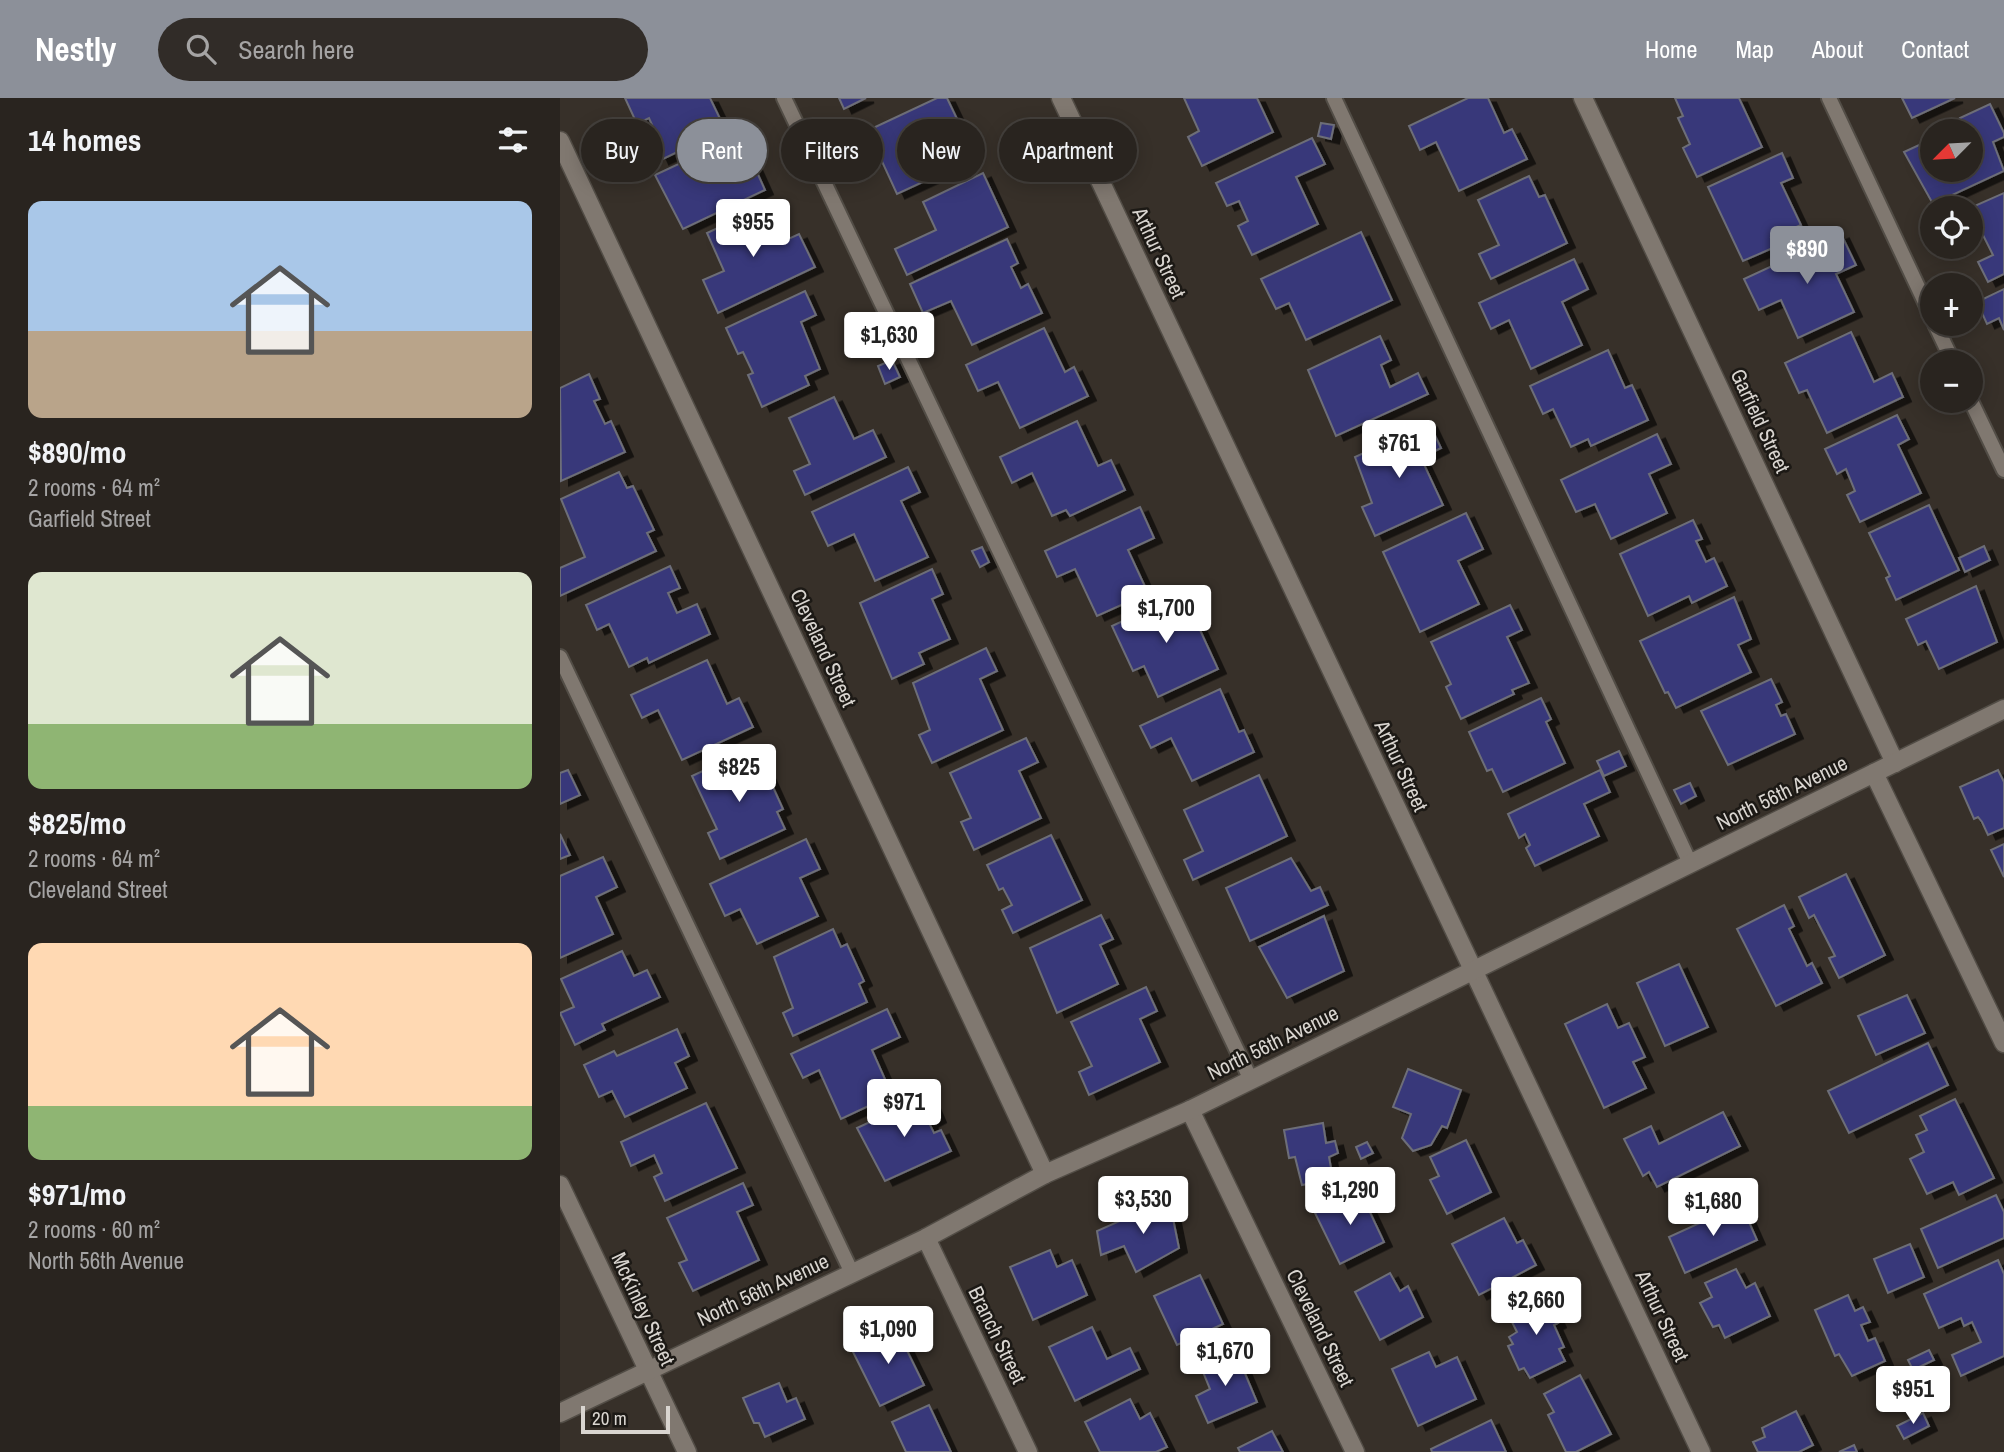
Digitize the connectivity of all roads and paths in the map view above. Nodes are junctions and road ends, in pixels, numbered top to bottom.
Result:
1 (785, 98) edge
2 (1061, 98) edge
3 (1334, 98) edge
4 (1583, 98) edge
5 (1829, 98) edge
6 (560, 141) edge
7 (1920, 291) edge
8 (1977, 413) edge
9 (2004, 470) edge
10 (560, 657) edge
11 (2004, 709) edge
12 (1895, 763) junction
13 (1874, 773) junction
14 (1690, 863) junction
15 (1472, 970) junction
16 (2004, 1043) edge
17 (1251, 1080) junction
18 (1190, 1110) junction
19 (1045, 1174) junction
20 (560, 1185) edge
21 (926, 1238) junction
22 (852, 1273) junction
23 (646, 1370) junction
24 (560, 1413) edge
25 (687, 1452) edge
26 (1028, 1452) edge
27 (1355, 1452) edge
28 (1702, 1452) edge

1 - 17 lane
2 - 15 street, Arthur Street
3 - 14 lane
4 - 12 street, Garfield Street
5 - 7 lane
6 - 19 street, Cleveland Street
8 - 9 lane
10 - 22 lane
11 - 12 street, North 56th Avenue
12 - 13 street, North 56th Avenue
13 - 14 street, North 56th Avenue
13 - 16 street
14 - 15 street, North 56th Avenue
15 - 17 street, North 56th Avenue
15 - 28 street, Arthur Street
17 - 18 street, North 56th Avenue
18 - 19 street, North 56th Avenue
18 - 27 street, Cleveland Street
19 - 21 street, North 56th Avenue
20 - 23 street, McKinley Street
21 - 22 street, North 56th Avenue
21 - 26 street, Branch Street
22 - 23 street, North 56th Avenue
23 - 24 street, North 56th Avenue
23 - 25 street, McKinley Street

